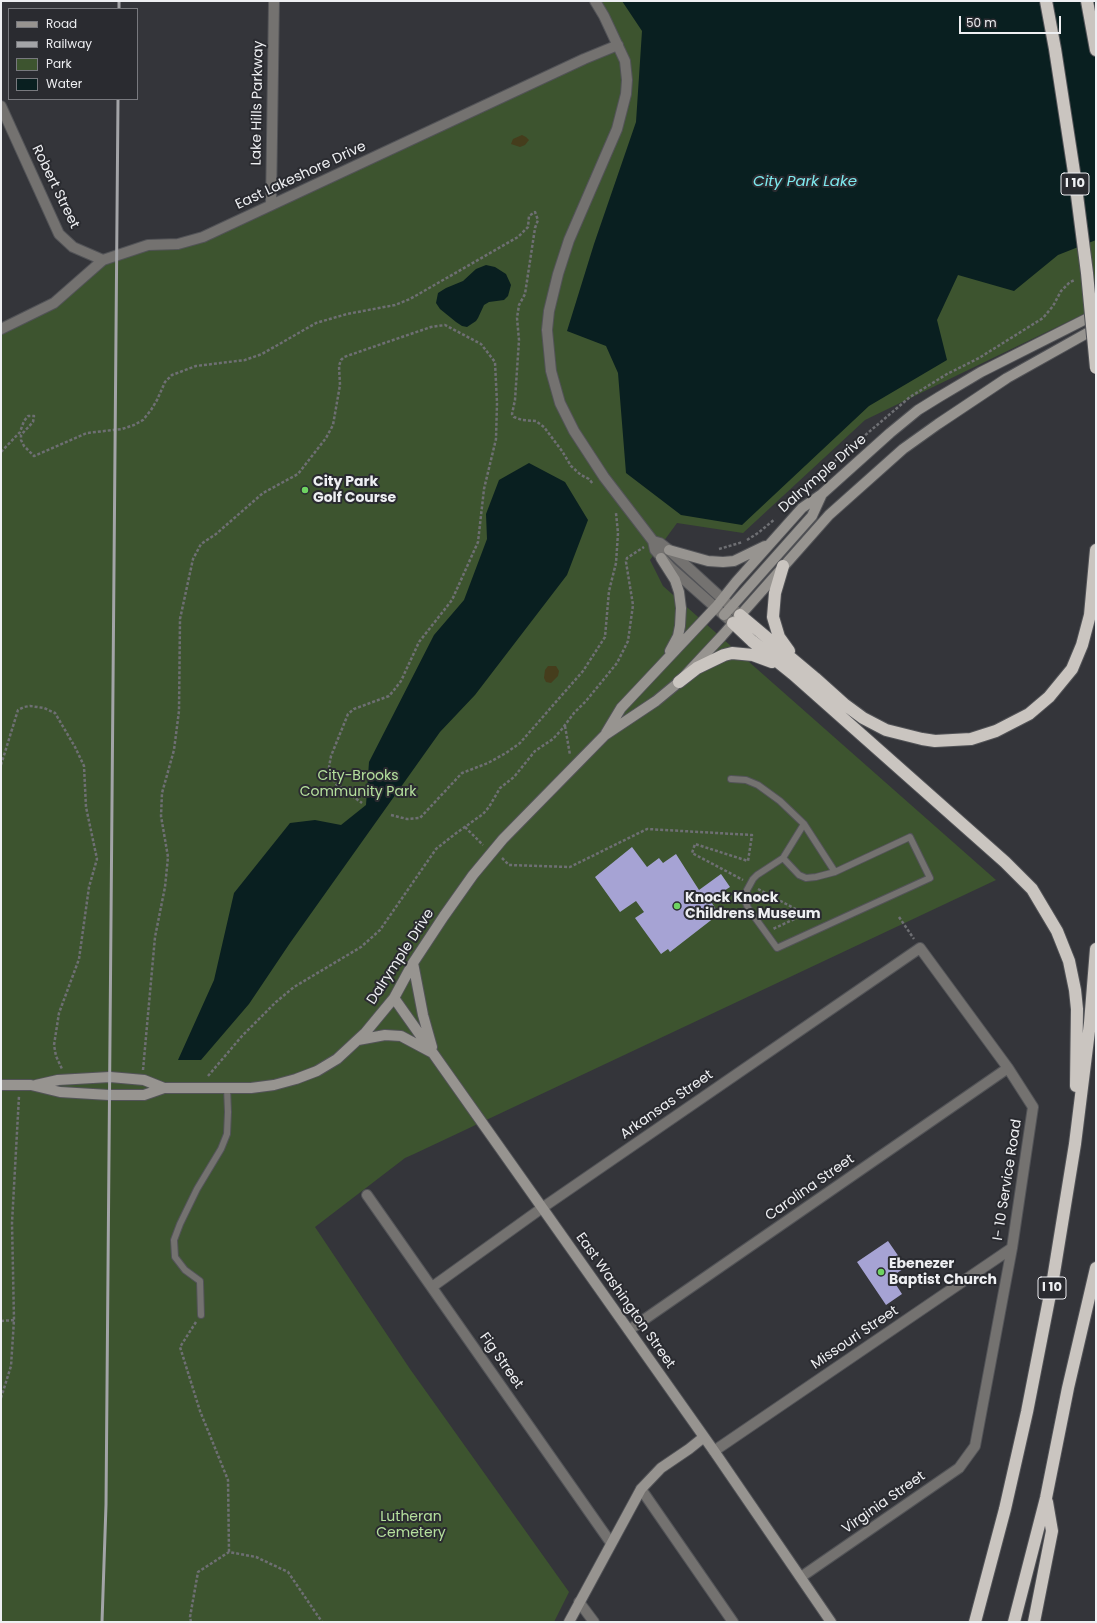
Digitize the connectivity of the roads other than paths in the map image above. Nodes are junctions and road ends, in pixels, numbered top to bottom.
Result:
1 (274, 1) edge
2 (595, 1) edge
3 (1046, 1) edge
4 (1087, 1) edge
5 (618, 45) junction
6 (1096, 50) edge
7 (1, 106) edge
8 (271, 205) junction
9 (104, 260) junction
10 (1096, 314) edge
11 (1096, 328) edge
12 (1, 329) edge
13 (1096, 368) edge
14 (1096, 374) edge
15 (822, 494) junction
16 (649, 544) junction
17 (768, 544) junction
18 (670, 550) junction
19 (1096, 550) edge
20 (661, 558) junction
21 (783, 566) junction
22 (719, 603) junction
23 (732, 615) junction
24 (665, 662) junction
25 (801, 666) junction
26 (785, 668) junction
27 (679, 682) junction
28 (605, 735) junction
29 (731, 779) dead end
30 (804, 824) junction
31 (783, 858) junction
32 (834, 872) junction
33 (1096, 949) edge
34 (414, 963) junction
35 (394, 998) junction
36 (358, 1040) junction
37 (435, 1054) junction
38 (1008, 1068) junction
39 (1, 1085) edge
40 (31, 1085) junction
41 (164, 1088) junction
42 (227, 1088) junction
43 (1075, 1144) junction
44 (367, 1195) dead end
45 (542, 1208) junction
46 (1012, 1248) junction
47 (1096, 1268) edge
48 (432, 1287) junction
49 (201, 1314) road end
50 (629, 1330) junction
51 (704, 1437) junction
52 (975, 1446) joint
53 (714, 1451) junction
54 (641, 1489) junction
55 (1046, 1498) junction
56 (611, 1543) junction
57 (801, 1577) junction
58 (579, 1602) junction
59 (569, 1622) edge
60 (594, 1622) edge
61 (732, 1622) edge
62 (831, 1622) edge
63 (975, 1622) edge
64 (1014, 1622) edge
65 (1034, 1622) edge

1 - 8 street, Lake Hills Parkway
2 - 5 street
3 - 13 highway, I 10, bridge
4 - 6 highway
5 - 8 street, East Lakeshore Drive
5 - 16 street
7 - 9 street, Robert Street
8 - 9 street, East Lakeshore Drive
9 - 12 street, East Lakeshore Drive
10 - 15 street, Dalrymple Drive
11 - 21 street, Dalrymple Drive
13 - 14 highway, I 10
15 - 17 street, Dalrymple Drive
15 - 23 street
16 - 18 street
16 - 20 street
17 - 18 street
17 - 22 street, Dalrymple Drive
18 - 22 street
19 - 25 highway
20 - 22 street
20 - 24 street
21 - 23 street, Dalrymple Drive
21 - 25 highway
22 - 23 street
22 - 24 street, Dalrymple Drive
23 - 25 highway
23 - 26 highway
23 - 27 street, Dalrymple Drive
24 - 28 street, Dalrymple Drive
26 - 27 highway
26 - 43 highway
27 - 28 street, Dalrymple Drive
28 - 34 street, Dalrymple Drive
29 - 30 lane
30 - 31 lane
30 - 32 lane
31 - 32 lane
31 - 32 lane
33 - 43 highway, I 10
34 - 35 street, Dalrymple Drive
34 - 37 street
35 - 36 street, Dalrymple Drive
35 - 37 street, East Washington Street
36 - 37 street
36 - 42 street, Dalrymple Drive
37 - 45 street, East Washington Street
38 - 45 street, Arkansas Street
38 - 46 street, I- 10 Service Road
38 - 50 street, Carolina Street
39 - 40 street, Dalrymple Drive
40 - 41 street, Dalrymple Drive
40 - 41 street, Dalrymple Drive
41 - 42 street, Dalrymple Drive
42 - 49 lane
43 - 63 highway, I 10
44 - 48 street, Fig Street
45 - 48 street, Arkansas Street
45 - 50 street, East Washington Street
46 - 52 street, I- 10 Service Road
46 - 53 street, Missouri Street
47 - 55 highway
48 - 56 street, Fig Street
50 - 51 street, East Washington Street
51 - 53 street, East Washington Street
51 - 54 street
52 - 57 street, Virginia Street
53 - 57 street, East Washington Street
54 - 56 street
54 - 61 street
55 - 64 highway
55 - 65 highway
56 - 58 street
57 - 62 street, East Washington Street
58 - 59 street
58 - 60 street

